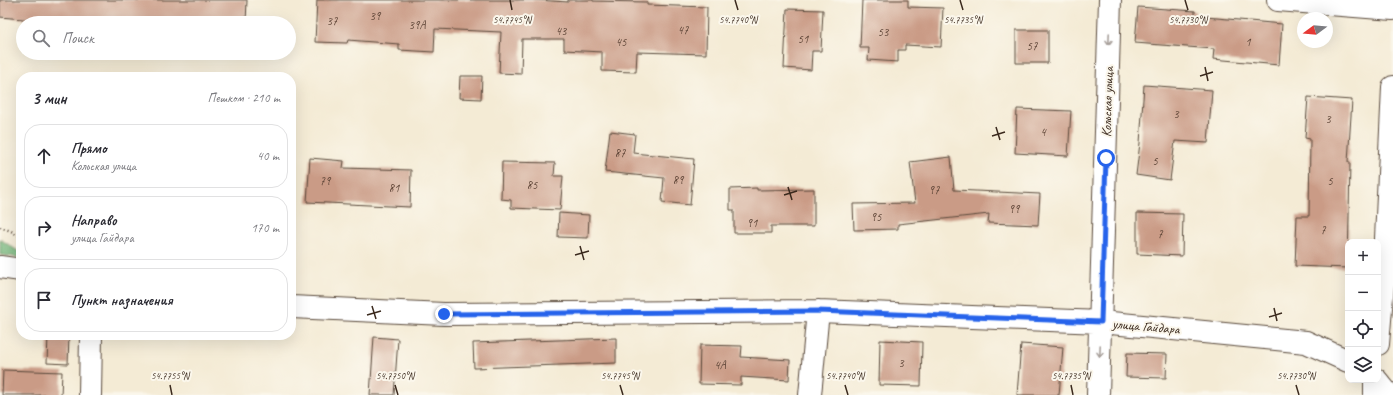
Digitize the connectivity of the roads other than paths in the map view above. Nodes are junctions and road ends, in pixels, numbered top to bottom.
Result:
1 (1110, 0) edge
2 (1278, 0) edge
3 (1393, 9) edge
4 (1393, 87) edge
5 (0, 267) edge
6 (16, 269) edge
7 (296, 307) edge
8 (818, 311) junction
9 (1381, 311) edge
10 (1101, 322) junction
11 (91, 340) edge
12 (1345, 361) edge
13 (1381, 381) edge
14 (1375, 383) edge
15 (90, 395) edge
16 (810, 395) edge
17 (1098, 395) edge
18 (1375, 395) edge
19 (1393, 395) edge

1 -> 10 street, Кольская улица
2 - 3 street
4 - 9 street
5 - 6 street
7 - 8 street, улица Гайдара
8 - 10 street, улица Гайдара
8 - 16 street
10 - 12 street, улица Гайдара
10 -> 17 street, Кольская улица
11 - 15 street
13 - 19 lane
14 - 18 street

